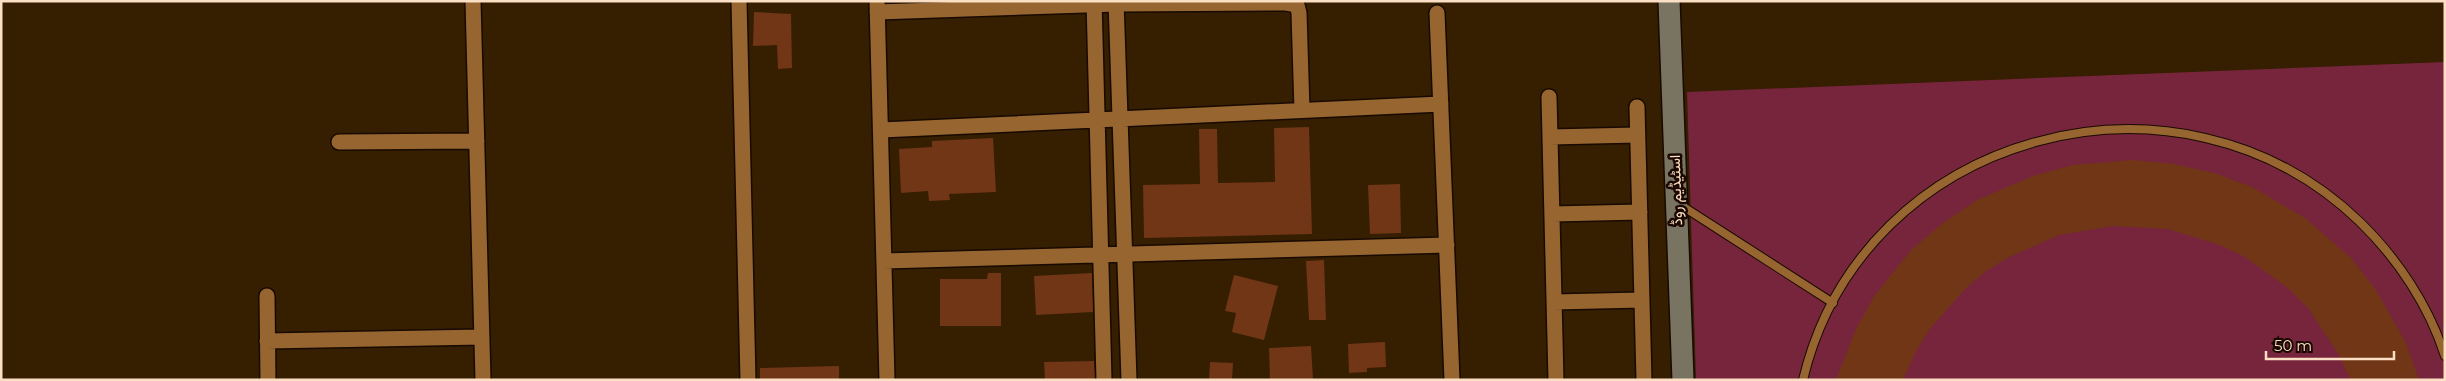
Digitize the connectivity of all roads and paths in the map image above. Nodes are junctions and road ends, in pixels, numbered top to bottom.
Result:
1 (473, 1) edge
2 (738, 1) edge
3 (1669, 1) edge
4 (1094, 3) edge
5 (1116, 3) edge
6 (982, 5) edge
7 (877, 7) edge
8 (1437, 13) dead end
9 (1549, 96) dead end
10 (1441, 104) junction
11 (1637, 107) dead end
12 (1302, 110) junction
13 (1120, 118) junction
14 (1098, 121) junction
15 (881, 130) junction
16 (1637, 135) junction
17 (1550, 137) junction
18 (477, 141) junction
19 (340, 142) dead end
20 (1677, 203) junction
21 (1640, 212) junction
22 (1552, 214) junction
23 (1447, 245) junction
24 (1124, 254) junction
25 (1101, 256) junction
26 (884, 261) junction
27 (267, 296) dead end
28 (1642, 300) junction
29 (1554, 302) junction
30 (1833, 302) junction
31 (482, 338) junction
32 (268, 341) junction
33 (2445, 356) edge
34 (268, 380) edge
35 (483, 380) edge
36 (748, 380) edge
37 (887, 380) edge
38 (1104, 380) edge
39 (1129, 380) edge
40 (1452, 380) edge
41 (1556, 380) edge
42 (1644, 380) edge
43 (1683, 380) edge
44 (1803, 380) edge

1 - 18 street
2 - 36 street
3 - 20 main road, اسٹیڈیم روڈ
4 - 5 street
4 - 6 street
4 - 14 street
5 - 12 street
5 - 13 street
6 - 7 street
7 - 15 street
8 - 10 street
9 - 17 street
10 - 12 street
10 - 23 street
11 - 16 street
12 - 13 street
13 - 14 street
13 - 24 street
14 - 15 street
14 - 25 street
15 - 26 street
16 - 17 street
16 - 21 street
17 - 22 street
18 - 19 street
18 - 31 street
20 - 30 lane
20 - 43 main road, اسٹیڈیم روڈ
21 - 22 street
21 - 28 street
22 - 29 street
23 - 24 street
23 - 40 street
24 - 25 street
24 - 39 street
25 - 26 street
25 - 38 street
26 - 37 street
27 - 32 street
28 - 29 street
28 - 42 street
29 - 41 street
30 - 33 lane
30 - 44 lane
31 - 32 street
31 - 35 street
32 - 34 street

